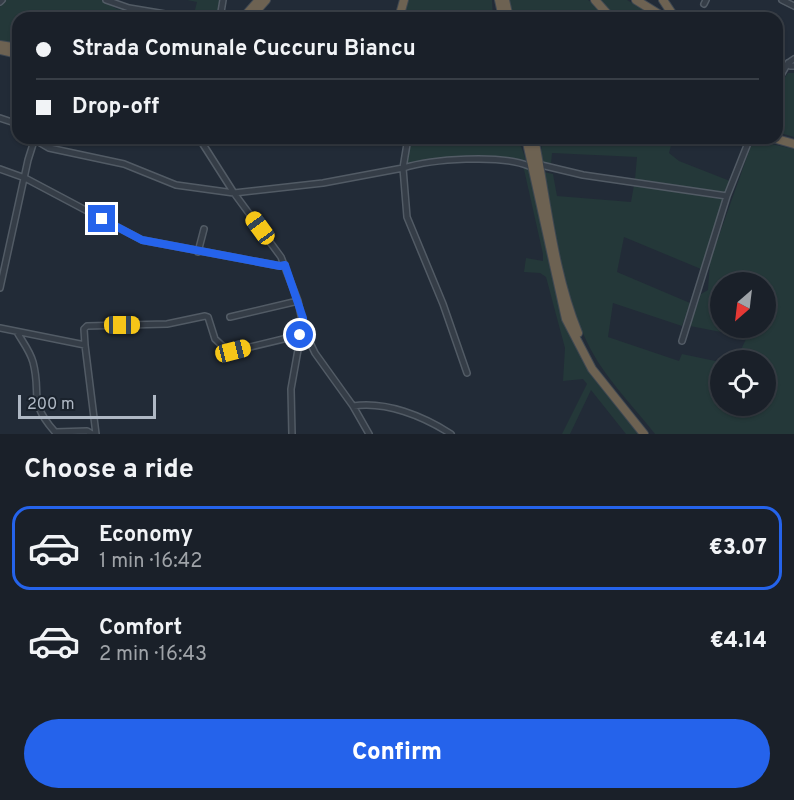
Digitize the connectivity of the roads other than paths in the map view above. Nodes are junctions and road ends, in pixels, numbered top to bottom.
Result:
1 (106, 0) edge
2 (259, 0) edge
3 (266, 0) edge
4 (595, 0) edge
5 (636, 0) edge
6 (648, 0) edge
7 (782, 0) edge
8 (794, 6) edge
9 (154, 12) edge
10 (248, 12) edge
11 (255, 12) edge
12 (606, 12) edge
13 (655, 12) edge
14 (665, 12) edge
15 (794, 53) edge
16 (792, 64) edge
17 (32, 144) edge
18 (41, 144) edge
19 (203, 144) edge
20 (407, 144) edge
21 (525, 144) edge
22 (528, 144) edge
23 (535, 144) edge
24 (539, 144) edge
25 (748, 144) edge
26 (529, 149) junction
27 (538, 156) junction
28 (542, 165) dead end
29 (529, 166) dead end
30 (403, 168) junction
31 (0, 169) edge
32 (25, 178) junction
33 (234, 193) junction
34 (727, 196) junction
35 (204, 229) dead end
36 (198, 252) junction
37 (285, 265) junction
38 (0, 288) edge
39 (298, 301) junction
40 (230, 317) dead end
41 (0, 328) edge
42 (17, 332) junction
43 (302, 332) junction
44 (682, 341) dead end
45 (85, 345) junction
46 (467, 374) dead end
47 (353, 406) junction
48 (94, 434) edge
49 (292, 434) edge
50 (369, 434) edge
51 (451, 434) edge
52 (644, 434) edge
53 (650, 434) edge

1 - 9 street
2 - 10 highway
3 - 11 highway
4 - 12 highway
5 - 13 highway
6 - 14 highway
7 - 8 street
15 - 16 street
17 - 32 street
18 - 33 street
19 - 33 street
20 - 30 street
21 - 26 highway
22 - 26 highway
23 - 27 highway
24 - 27 highway
25 - 34 street
26 - 52 highway
27 - 53 highway
28 - 34 street
29 - 30 street
30 - 33 street
30 - 46 street
31 - 32 street
32 - 36 street
32 - 38 street
33 - 37 street
34 - 44 street
35 - 36 street
36 - 37 street
37 - 39 street
39 - 40 street
39 - 43 street
41 - 42 street
42 - 45 street
42 - 48 street
43 - 45 street
43 - 47 street
43 - 49 street
45 - 48 street
47 - 50 street
47 - 51 street

